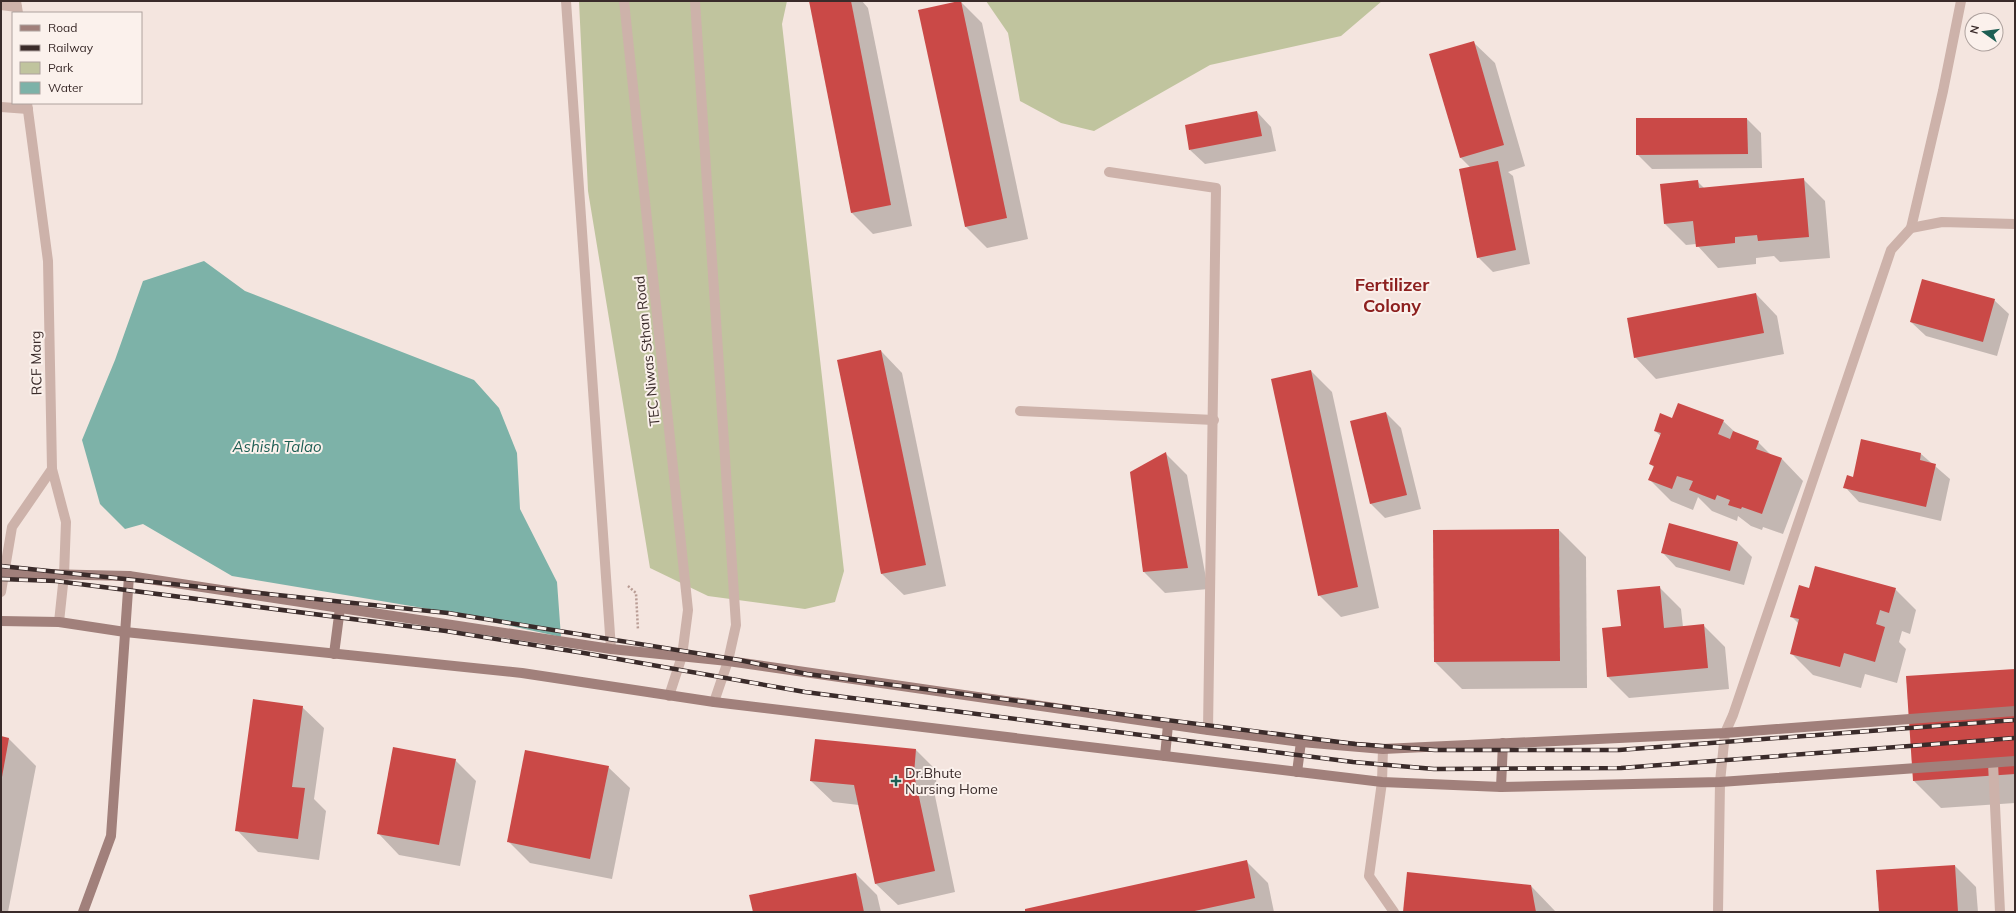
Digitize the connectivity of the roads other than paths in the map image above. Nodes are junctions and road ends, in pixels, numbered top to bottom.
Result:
1 (566, 1) edge
2 (624, 1) edge
3 (695, 1) edge
4 (1960, 1) edge
5 (1, 5) edge
6 (17, 7) edge
7 (1, 106) edge
8 (27, 106) edge
9 (1109, 172) dead end
10 (2015, 224) edge
11 (1911, 228) junction
12 (1020, 411) dead end
13 (1214, 420) junction
14 (52, 469) junction
15 (2, 573) edge
16 (64, 575) junction
17 (129, 576) junction
18 (1, 592) edge
19 (340, 608) junction
20 (1, 621) edge
21 (59, 622) junction
22 (125, 632) junction
23 (611, 649) junction
24 (334, 654) junction
25 (682, 656) junction
26 (728, 661) junction
27 (669, 696) junction
28 (714, 702) junction
29 (2015, 711) edge
30 (1168, 725) junction
31 (1208, 730) junction
32 (1725, 733) junction
33 (1301, 742) junction
34 (1503, 744) junction
35 (1383, 749) junction
36 (1165, 756) junction
37 (2015, 761) edge
38 (1993, 763) junction
39 (1297, 772) junction
40 (1382, 782) junction
41 (1720, 782) junction
42 (1501, 787) junction
43 (83, 912) edge
44 (1394, 912) edge
45 (1718, 912) edge
46 (2000, 912) edge

1 - 23 street
2 - 25 street, TEC Niwas Sthan Road
3 - 26 street
4 - 11 street
5 - 6 street
7 - 8 street
8 - 14 street, RCF Marg
9 - 13 street
10 - 11 street
11 - 32 street
12 - 13 street
13 - 31 street
14 - 15 street
14 - 16 street, RCF Marg
15 - 16 main road
15 - 18 street
16 - 17 main road
16 - 21 street, RCF Marg
17 - 19 main road
17 - 22 main road
19 - 23 main road
19 - 24 main road
20 - 21 main road
21 - 22 main road
22 - 24 main road
22 - 43 main road
23 - 25 main road
24 - 27 main road
25 - 26 main road
25 - 27 street, TEC Niwas Sthan Road
26 - 28 street
26 - 30 main road
27 - 28 main road
28 - 36 main road
29 - 32 main road
30 - 31 main road
30 - 36 main road
31 - 33 main road
32 - 34 main road
32 - 41 street
33 - 35 main road
33 - 39 main road
34 - 35 main road
34 - 42 main road
35 - 40 street
36 - 39 main road
37 - 38 main road
38 - 41 main road
38 - 46 street
39 - 40 main road
40 - 42 main road
40 - 44 street
41 - 42 main road
41 - 45 street

